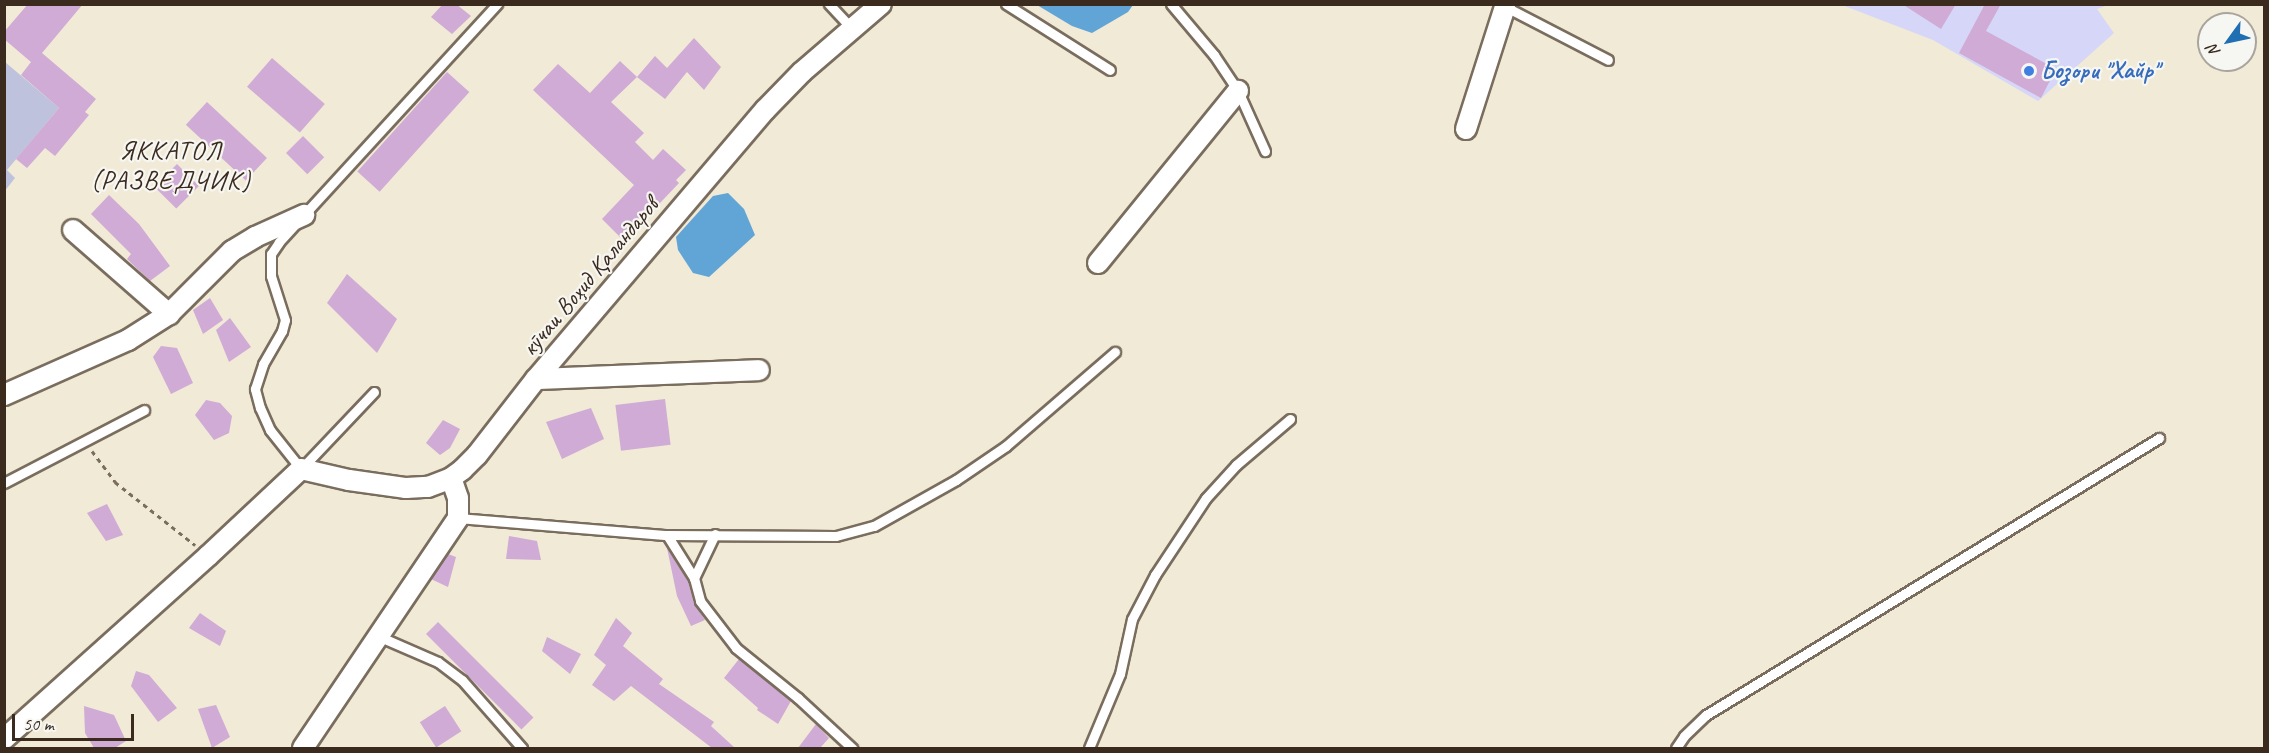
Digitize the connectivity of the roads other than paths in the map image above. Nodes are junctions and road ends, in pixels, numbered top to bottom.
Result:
1 (497, 4) edge
2 (829, 4) edge
3 (882, 4) edge
4 (1006, 4) edge
5 (1171, 4) edge
6 (1504, 6) edge
7 (852, 28) junction
8 (1608, 60) dead end
9 (1110, 70) dead end
10 (1238, 91) junction
11 (1466, 129) dead end
12 (1265, 151) dead end
13 (304, 214) junction
14 (73, 230) dead end
15 (1098, 263) dead end
16 (169, 314) junction
17 (1115, 352) dead end
18 (759, 370) dead end
19 (536, 379) junction
20 (374, 392) dead end
21 (4, 395) edge
22 (144, 410) dead end
23 (1290, 419) dead end
24 (2159, 438) dead end
25 (301, 469) junction
26 (451, 478) junction
27 (4, 483) edge
28 (458, 518) junction
29 (715, 534) junction
30 (667, 535) junction
31 (694, 578) junction
32 (378, 636) junction
33 (4, 738) edge
34 (303, 748) edge
35 (522, 748) edge
36 (852, 748) edge
37 (1089, 748) edge
38 (1676, 748) edge

1 - 13 lane
2 - 7 lane
3 - 7 street, кӯчаи Воҳид Қаландаров
4 - 9 lane
5 - 10 lane
6 - 8 lane
6 - 11 street
7 - 19 street, кӯчаи Воҳид Қаландаров
10 - 12 lane
10 - 15 street
13 - 16 street
13 - 25 lane
14 - 16 street
16 - 21 street
17 - 29 lane
18 - 19 street
19 - 26 street, кӯчаи Воҳид Қаландаров
20 - 25 lane
22 - 27 lane
23 - 37 lane
24 - 38 lane
25 - 26 street, кӯчаи Воҳид Қаландаров
25 - 33 street
26 - 28 street
28 - 30 lane
28 - 32 street
29 - 30 lane
29 - 31 lane
30 - 31 lane
31 - 36 lane
32 - 34 street
32 - 35 lane

